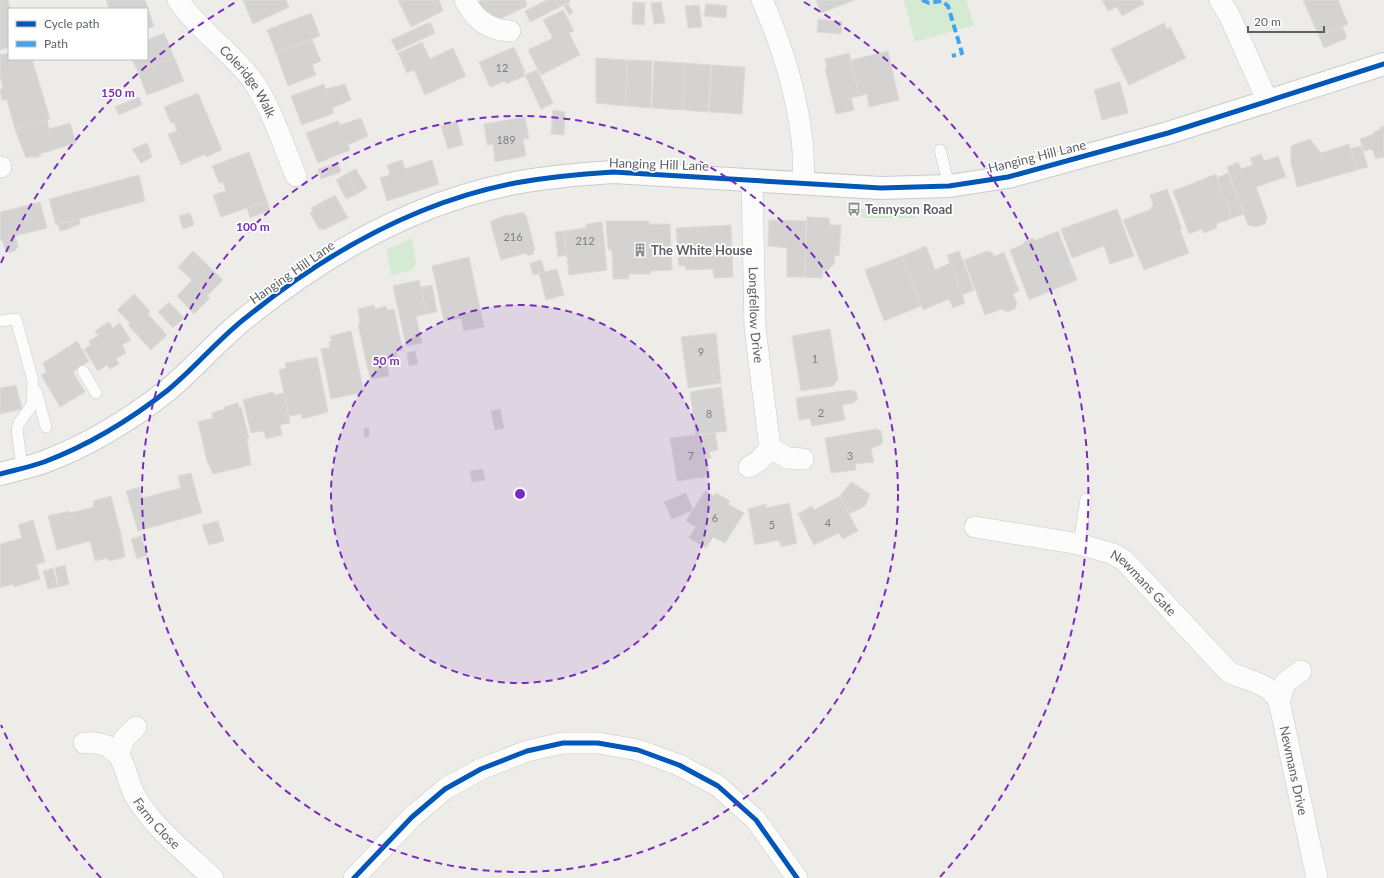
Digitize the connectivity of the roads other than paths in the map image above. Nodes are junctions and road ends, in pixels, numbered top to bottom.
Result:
1 (178, 0) edge
2 (465, 0) edge
3 (762, 0) edge
4 (1220, 0) edge
5 (510, 31) dead end
6 (1384, 64) edge
7 (1268, 102) junction
8 (940, 150) dead end
9 (296, 176) dead end
10 (752, 180) junction
11 (804, 183) junction
12 (950, 186) junction
13 (0, 321) edge
14 (83, 371) dead end
15 (33, 381) junction
16 (96, 393) dead end
17 (46, 427) dead end
18 (770, 448) junction
19 (803, 459) dead end
20 (749, 467) dead end
21 (22, 468) junction
22 (0, 474) edge
23 (1086, 499) dead end
24 (975, 527) dead end
25 (1078, 544) junction
26 (1301, 671) dead end
27 (1279, 701) junction
28 (136, 727) dead end
29 (84, 743) dead end
30 (118, 755) junction
31 (213, 878) edge
32 (354, 878) edge
33 (797, 878) edge
34 (1317, 878) edge

1 - 9 street, Coleridge Walk
2 - 5 street
3 - 11 street
4 - 7 street
6 - 7 street, Hanging Hill Lane
7 - 12 street, Hanging Hill Lane
8 - 12 lane
10 - 11 street, Hanging Hill Lane
10 - 18 street, Longfellow Drive
10 - 21 street, Hanging Hill Lane
11 - 12 street, Hanging Hill Lane
13 - 15 lane
14 - 16 lane
15 - 17 lane
15 - 21 lane
18 - 19 street
18 - 20 street
21 - 22 street, Hanging Hill Lane
23 - 25 lane
24 - 25 street, Newmans Gate
25 - 27 street, Newmans Gate
26 - 27 street
27 - 34 street, Newmans Drive
28 - 30 street
29 - 30 street
30 - 31 street, Farm Close
32 - 33 street

